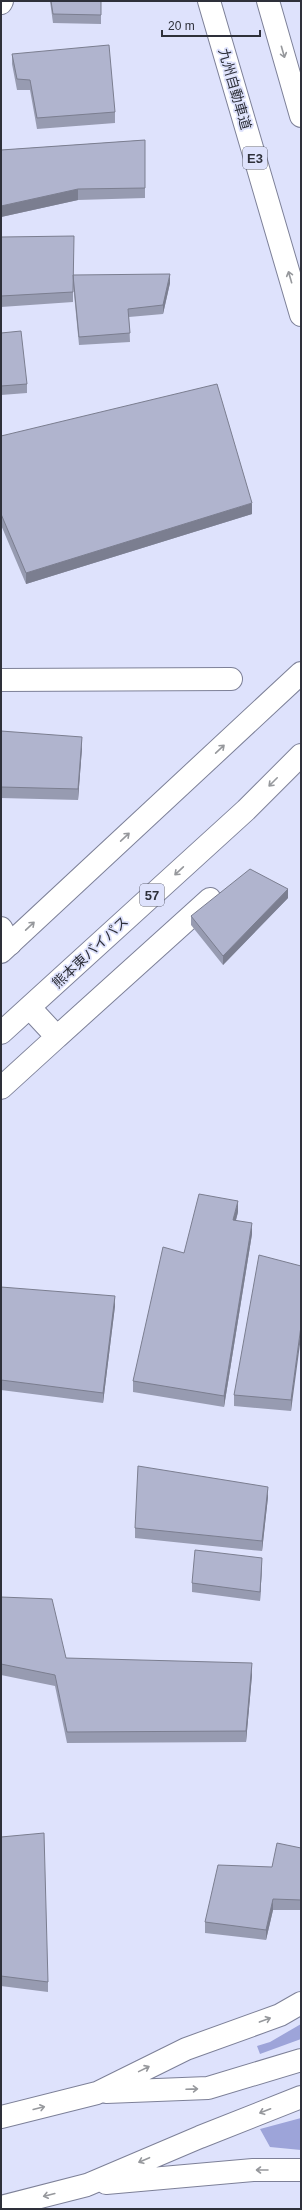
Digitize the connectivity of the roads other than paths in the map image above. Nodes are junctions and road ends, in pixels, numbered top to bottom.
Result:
1 (209, 1) edge
2 (268, 1) edge
3 (281, 1) edge
4 (301, 60) edge
5 (301, 116) edge
6 (301, 314) edge
7 (301, 673) edge
8 (231, 679) dead end
9 (1, 680) edge
10 (301, 755) edge
11 (210, 899) edge
12 (4, 941) edge
13 (30, 1008) junction
14 (1, 1033) edge
15 (57, 1037) junction
16 (1, 1088) edge
17 (301, 2003) edge
18 (301, 2060) edge
19 (97, 2093) junction
20 (301, 2097) edge
21 (1, 2117) edge
22 (301, 2170) edge
23 (87, 2185) junction
24 (1, 2207) edge

6 -> 1 main road, 九州自動車道 / E3
2 -> 5 main road
3 - 4 main road
12 -> 7 main road
8 - 9 main road
10 -> 13 main road, 熊本東バイパス / 57
11 - 15 main road
13 - 14 main road, 熊本東バイパス / 57
13 - 15 main road
15 - 16 main road
19 -> 17 main road
19 -> 18 main road
21 -> 19 main road
20 -> 23 main road
22 -> 23 main road
23 -> 24 main road

